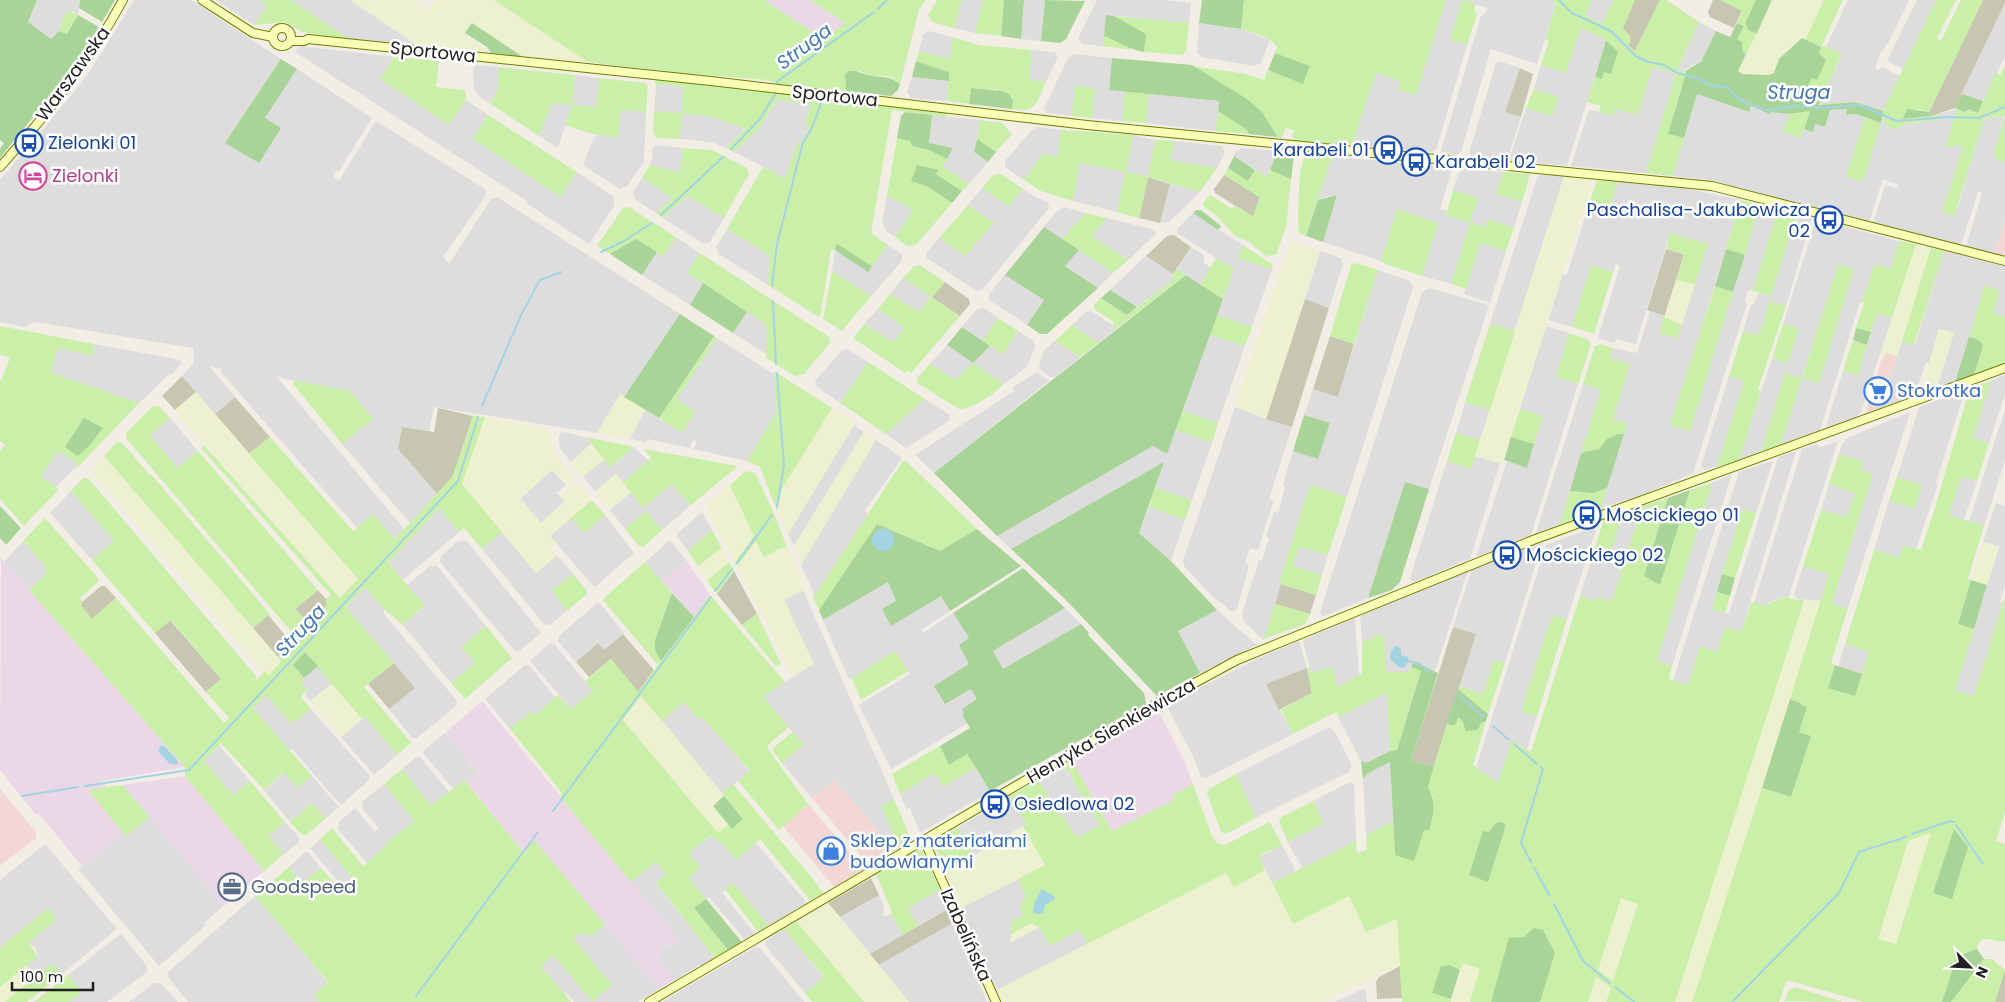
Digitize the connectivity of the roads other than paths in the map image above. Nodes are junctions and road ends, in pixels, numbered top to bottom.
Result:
1 (123, 0) edge
2 (202, 0) edge
3 (273, 37) junction
4 (291, 37) junction
5 (0, 167) edge
6 (2005, 261) edge
7 (2005, 368) edge
8 (924, 840) junction
9 (649, 1002) edge
10 (996, 1002) edge

1 - 5 street, Warszawska
2 - 3 street
3 - 4 street
3 - 4 street
4 - 6 street, Sportowa
7 - 8 street, Henryka Sienkiewicza
8 - 9 street, Henryka Sienkiewicza
8 - 10 street, Izabelińska

